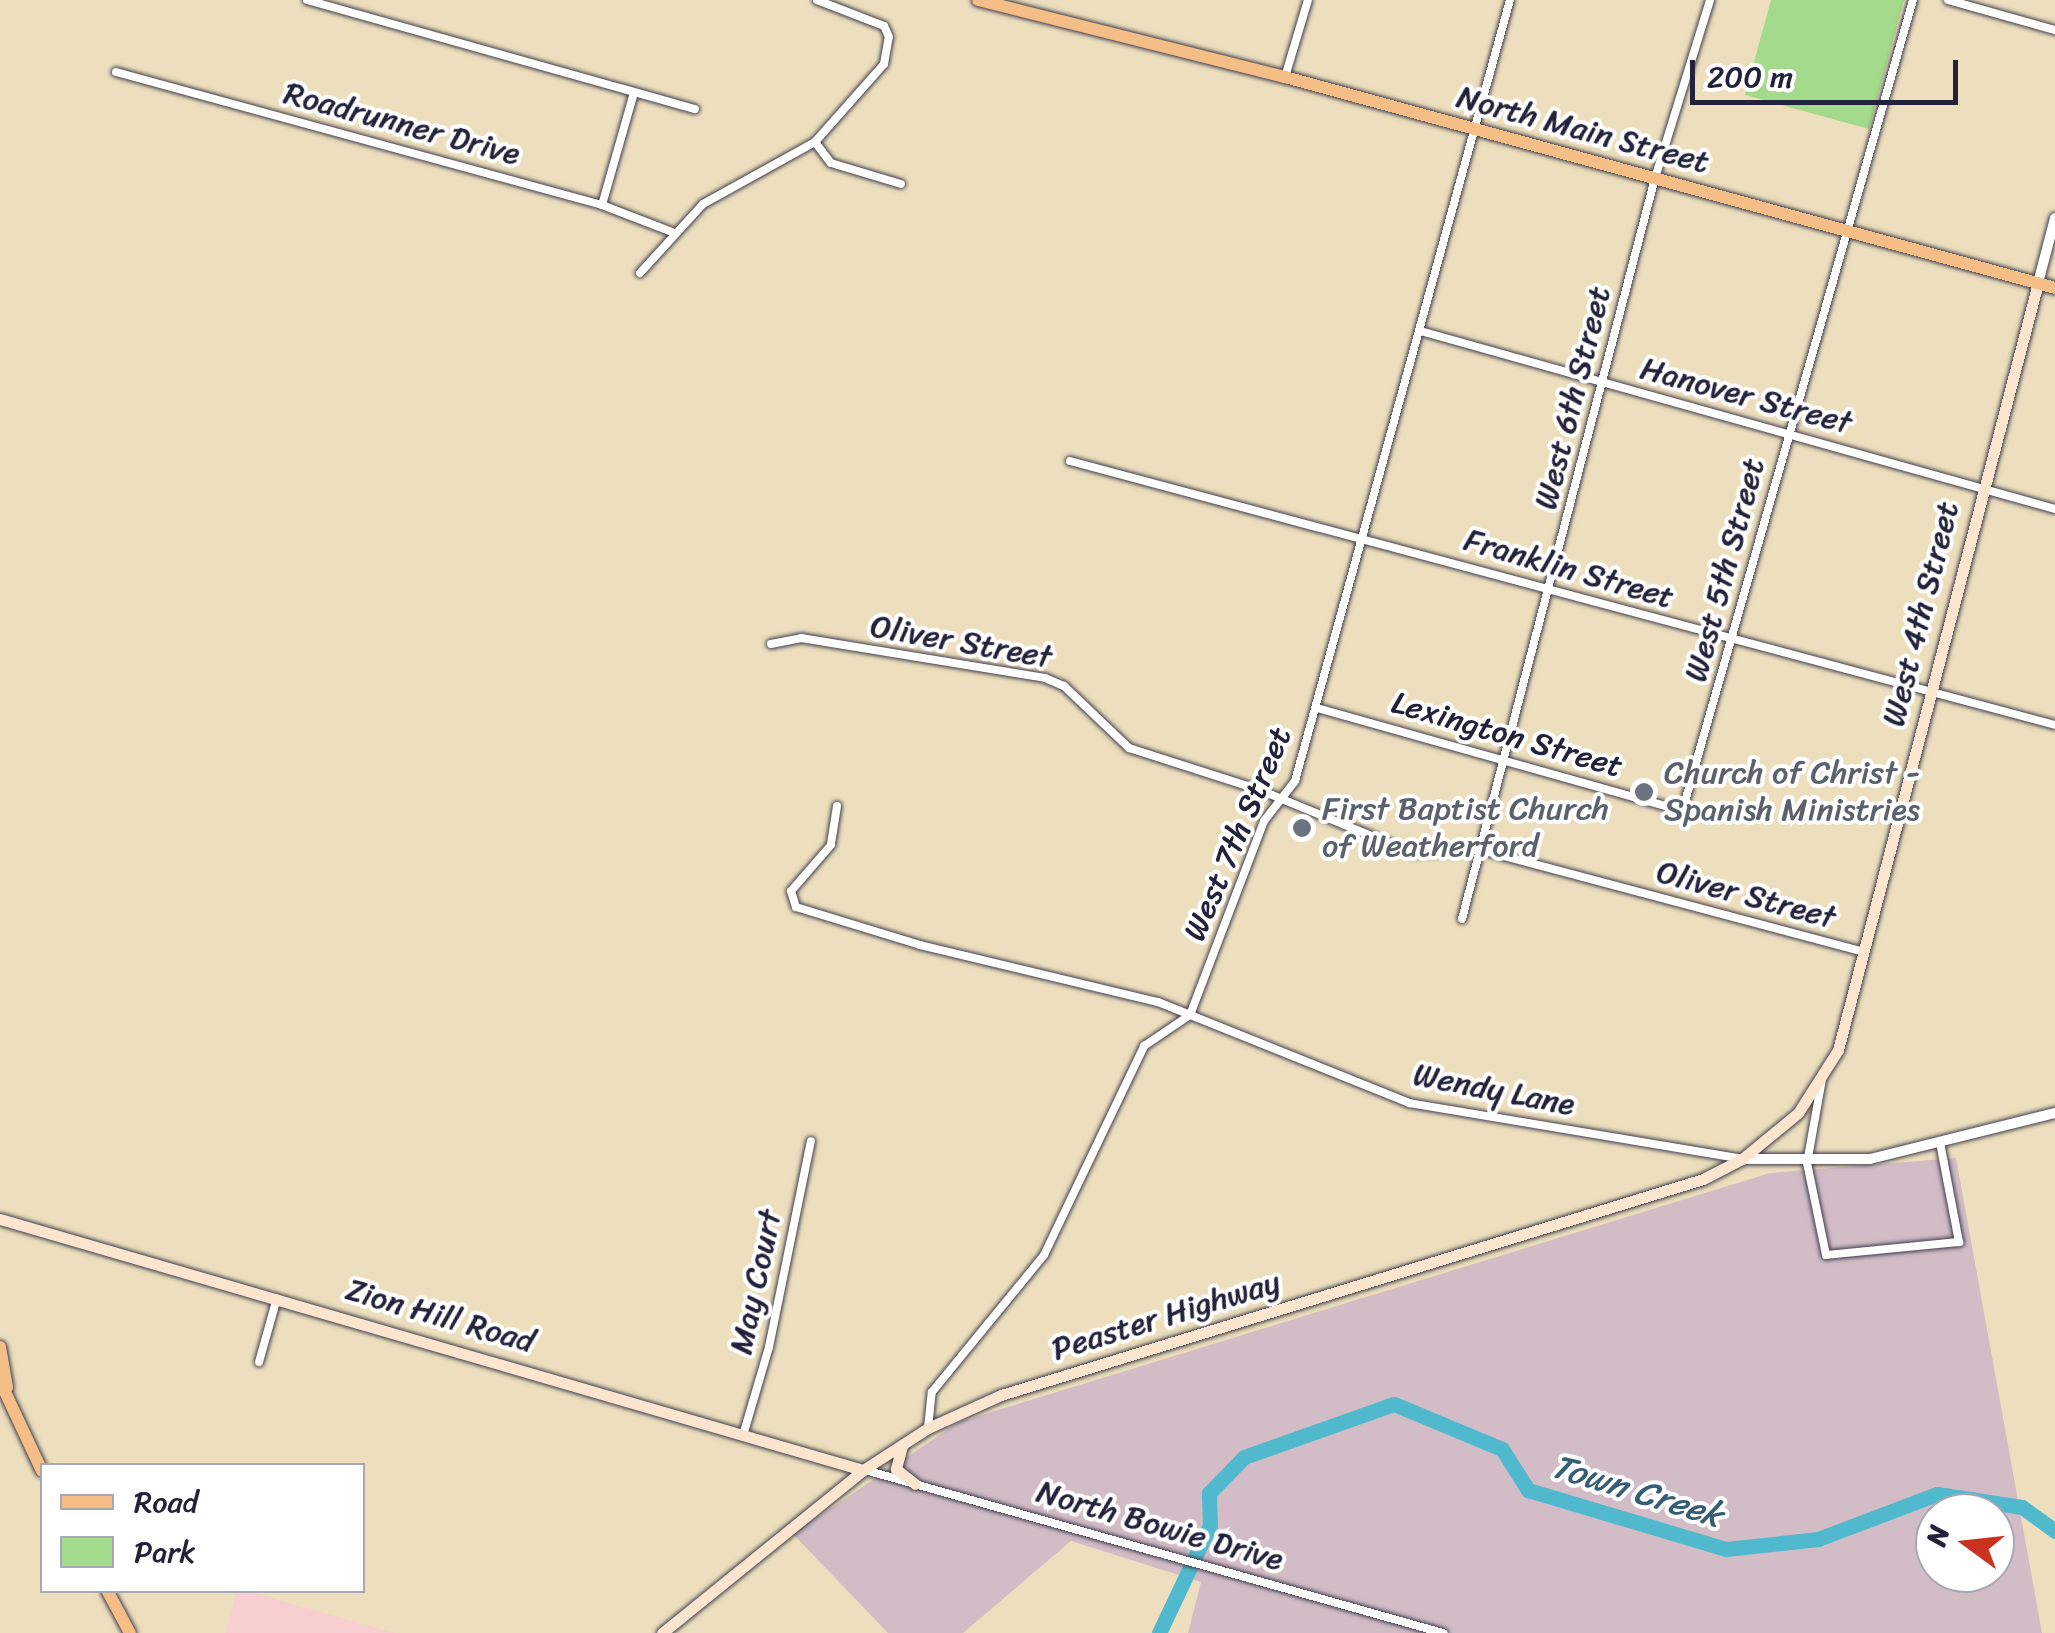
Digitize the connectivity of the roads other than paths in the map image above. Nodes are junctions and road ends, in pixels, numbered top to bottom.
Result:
1 (307, 0) edge
2 (818, 0) edge
3 (978, 0) edge
4 (1308, 0) edge
5 (1510, 0) edge
6 (1710, 0) edge
7 (1913, 0) edge
8 (1948, 0) edge
9 (324, 2) edge
10 (2055, 30) edge
11 (116, 72) dead end
12 (1285, 76) junction
13 (634, 93) junction
14 (695, 109) dead end
15 (1476, 129) junction
16 (815, 142) junction
17 (1656, 178) junction
18 (902, 184) dead end
19 (602, 205) junction
20 (2055, 218) edge
21 (672, 232) junction
22 (1847, 232) junction
23 (640, 273) dead end
24 (2038, 283) junction
25 (2055, 288) edge
26 (1424, 332) junction
27 (1601, 383) junction
28 (1789, 432) junction
29 (1070, 461) dead end
30 (1982, 488) junction
31 (2055, 509) edge
32 (1363, 536) junction
33 (1552, 591) junction
34 (1732, 641) junction
35 (772, 644) dead end
36 (1930, 692) junction
37 (1316, 708) junction
38 (2055, 725) edge
39 (1505, 761) junction
40 (1281, 800) junction
41 (1684, 804) joint
42 (838, 806) dead end
43 (1480, 850) junction
44 (1462, 919) dead end
45 (1864, 952) junction
46 (1190, 1015) junction
47 (1822, 1078) junction
48 (2055, 1113) edge
49 (811, 1142) dead end
50 (1940, 1142) junction
51 (1742, 1159) junction
52 (1807, 1163) junction
53 (0, 1220) edge
54 (277, 1298) junction
55 (0, 1347) edge
56 (258, 1362) dead end
57 (0, 1381) edge
58 (8, 1404) junction
59 (928, 1428) junction
60 (744, 1432) junction
61 (905, 1442) junction
62 (827, 1458) junction
63 (40, 1467) edge
64 (863, 1470) junction
65 (916, 1484) junction
66 (833, 1494) junction
67 (109, 1593) edge
68 (130, 1633) edge
69 (662, 1633) edge
70 (1443, 1633) edge

1 - 9 street
2 - 16 street
3 - 12 main road, North Main Street
4 - 12 street
5 - 15 street, West 7th Street
6 - 17 street, West 6th Street
7 - 22 street, West 5th Street
8 - 10 street
9 - 13 street
11 - 19 street, Roadrunner Drive
12 - 15 main road, North Main Street
13 - 14 street
13 - 19 street
15 - 17 main road, North Main Street
15 - 26 street, West 7th Street
16 - 18 street
16 - 21 street
17 - 22 main road, North Main Street
17 - 27 street, West 6th Street
19 - 21 street, Roadrunner Drive
20 - 24 street
21 - 23 street
22 - 24 main road, North Main Street
22 - 28 street, West 5th Street
24 - 25 main road, North Main Street
24 - 30 main road, West 4th Street
26 - 27 street, Hanover Street
26 - 32 street, West 7th Street
27 - 28 street, Hanover Street
27 - 33 street, West 6th Street
28 - 30 street, Hanover Street
28 - 34 street, West 5th Street
29 - 32 street, Franklin Street
30 - 31 street, Hanover Street
30 - 36 main road, West 4th Street
32 - 33 street, Franklin Street
32 - 37 street, West 7th Street
33 - 34 street, Franklin Street
33 - 39 street, West 6th Street
34 - 36 street, Franklin Street
34 - 41 street, West 5th Street
35 - 40 street, Oliver Street
36 - 38 street, Franklin Street
36 - 45 main road, West 4th Street
37 - 39 street, Lexington Street
37 - 40 street, West 7th Street
39 - 41 street, Lexington Street
39 - 43 street, West 6th Street
40 - 43 street, Oliver Street
40 - 46 street, West 7th Street
42 - 46 street, Wendy Lane
43 - 44 street, West 6th Street
43 - 45 street, Oliver Street
45 - 47 main road, West 4th Street
46 - 51 street, Wendy Lane
46 - 59 street
47 - 51 main road, West 4th Street
47 - 52 street
48 - 50 street
49 - 60 street, May Court
50 - 52 street
50 - 52 street
51 - 52 street
51 - 59 main road, Peaster Highway
53 - 54 main road, Zion Hill Road
54 - 56 street
54 - 60 main road, Zion Hill Road
55 - 58 main road
57 - 58 main road
58 - 63 main road
59 - 61 main road, Peaster Highway
60 - 62 main road, Zion Hill Road
61 - 64 main road, Peaster Highway
61 - 65 main road
62 - 64 main road, Zion Hill Road
62 - 66 main road
64 - 65 street, North Bowie Drive
64 - 66 main road, Peaster Highway
65 - 70 street, North Bowie Drive
66 - 69 main road, Peaster Highway
67 - 68 main road

